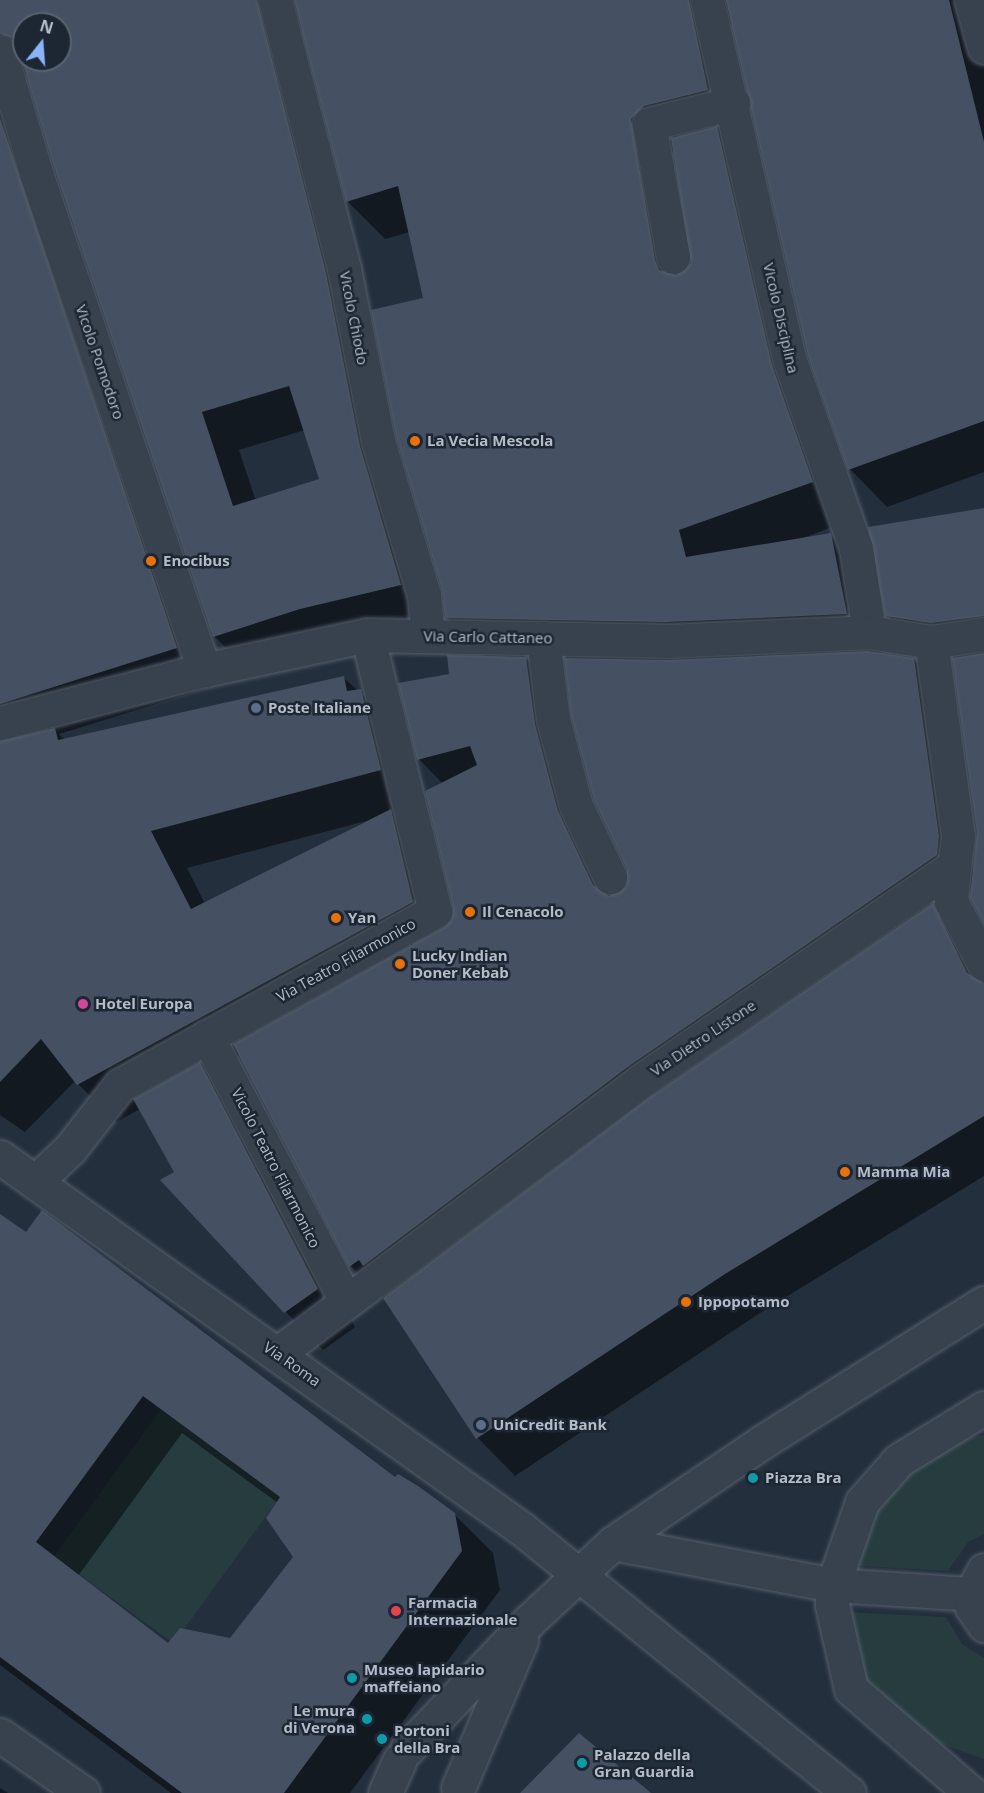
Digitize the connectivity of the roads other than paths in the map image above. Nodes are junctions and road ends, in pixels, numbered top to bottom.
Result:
1 (275, 0) edge
2 (707, 0) edge
3 (971, 0) edge
4 (984, 47) edge
5 (0, 52) edge
6 (733, 103) junction
7 (673, 257) dead end
8 (869, 632) junction
9 (984, 634) edge
10 (367, 635) junction
11 (428, 636) junction
12 (543, 638) junction
13 (931, 642) junction
14 (204, 670) junction
15 (0, 723) edge
16 (944, 873) junction
17 (610, 877) dead end
18 (984, 964) edge
19 (207, 1036) junction
20 (0, 1157) edge
21 (35, 1182) junction
22 (345, 1299) junction
23 (984, 1304) edge
24 (277, 1353) junction
25 (984, 1408) edge
26 (613, 1543) junction
27 (580, 1574) junction
28 (978, 1582) edge
29 (833, 1585) junction
30 (529, 1622) junction
31 (984, 1625) edge
32 (0, 1734) edge
33 (458, 1788) dead end
34 (83, 1793) edge
35 (385, 1793) edge
36 (849, 1793) edge
37 (971, 1793) edge

1 - 11 street, Vicolo Chiodo
2 - 6 street, Vicolo Disciplina
3 - 4 street
5 - 14 street, Vicolo Pomodoro
6 - 7 street
6 - 8 street, Vicolo Disciplina
8 - 12 street, Via Carlo Cattaneo
8 - 13 street, Via Carlo Cattaneo
9 - 13 street, Via Carlo Cattaneo
10 - 11 street, Via Carlo Cattaneo
10 - 14 street, Via Carlo Cattaneo
10 - 19 street, Via Teatro Filarmonico
11 - 12 street, Via Carlo Cattaneo
12 - 17 street
13 - 16 street
14 - 15 street, Via Carlo Cattaneo
16 - 18 street
16 - 22 street, Via Dietro Listone
19 - 21 street, Via Teatro Filarmonico
19 - 22 street, Vicolo Teatro Filarmonico
20 - 21 street, Via Roma
21 - 24 street, Via Roma
22 - 24 street, Via Dietro Listone
23 - 26 street
24 - 27 street, Via Roma
25 - 29 street
26 - 27 street
26 - 29 street
27 - 30 street
27 - 36 street
28 - 29 street
28 - 31 street
29 - 37 street
30 - 33 street
30 - 35 street
32 - 34 street

